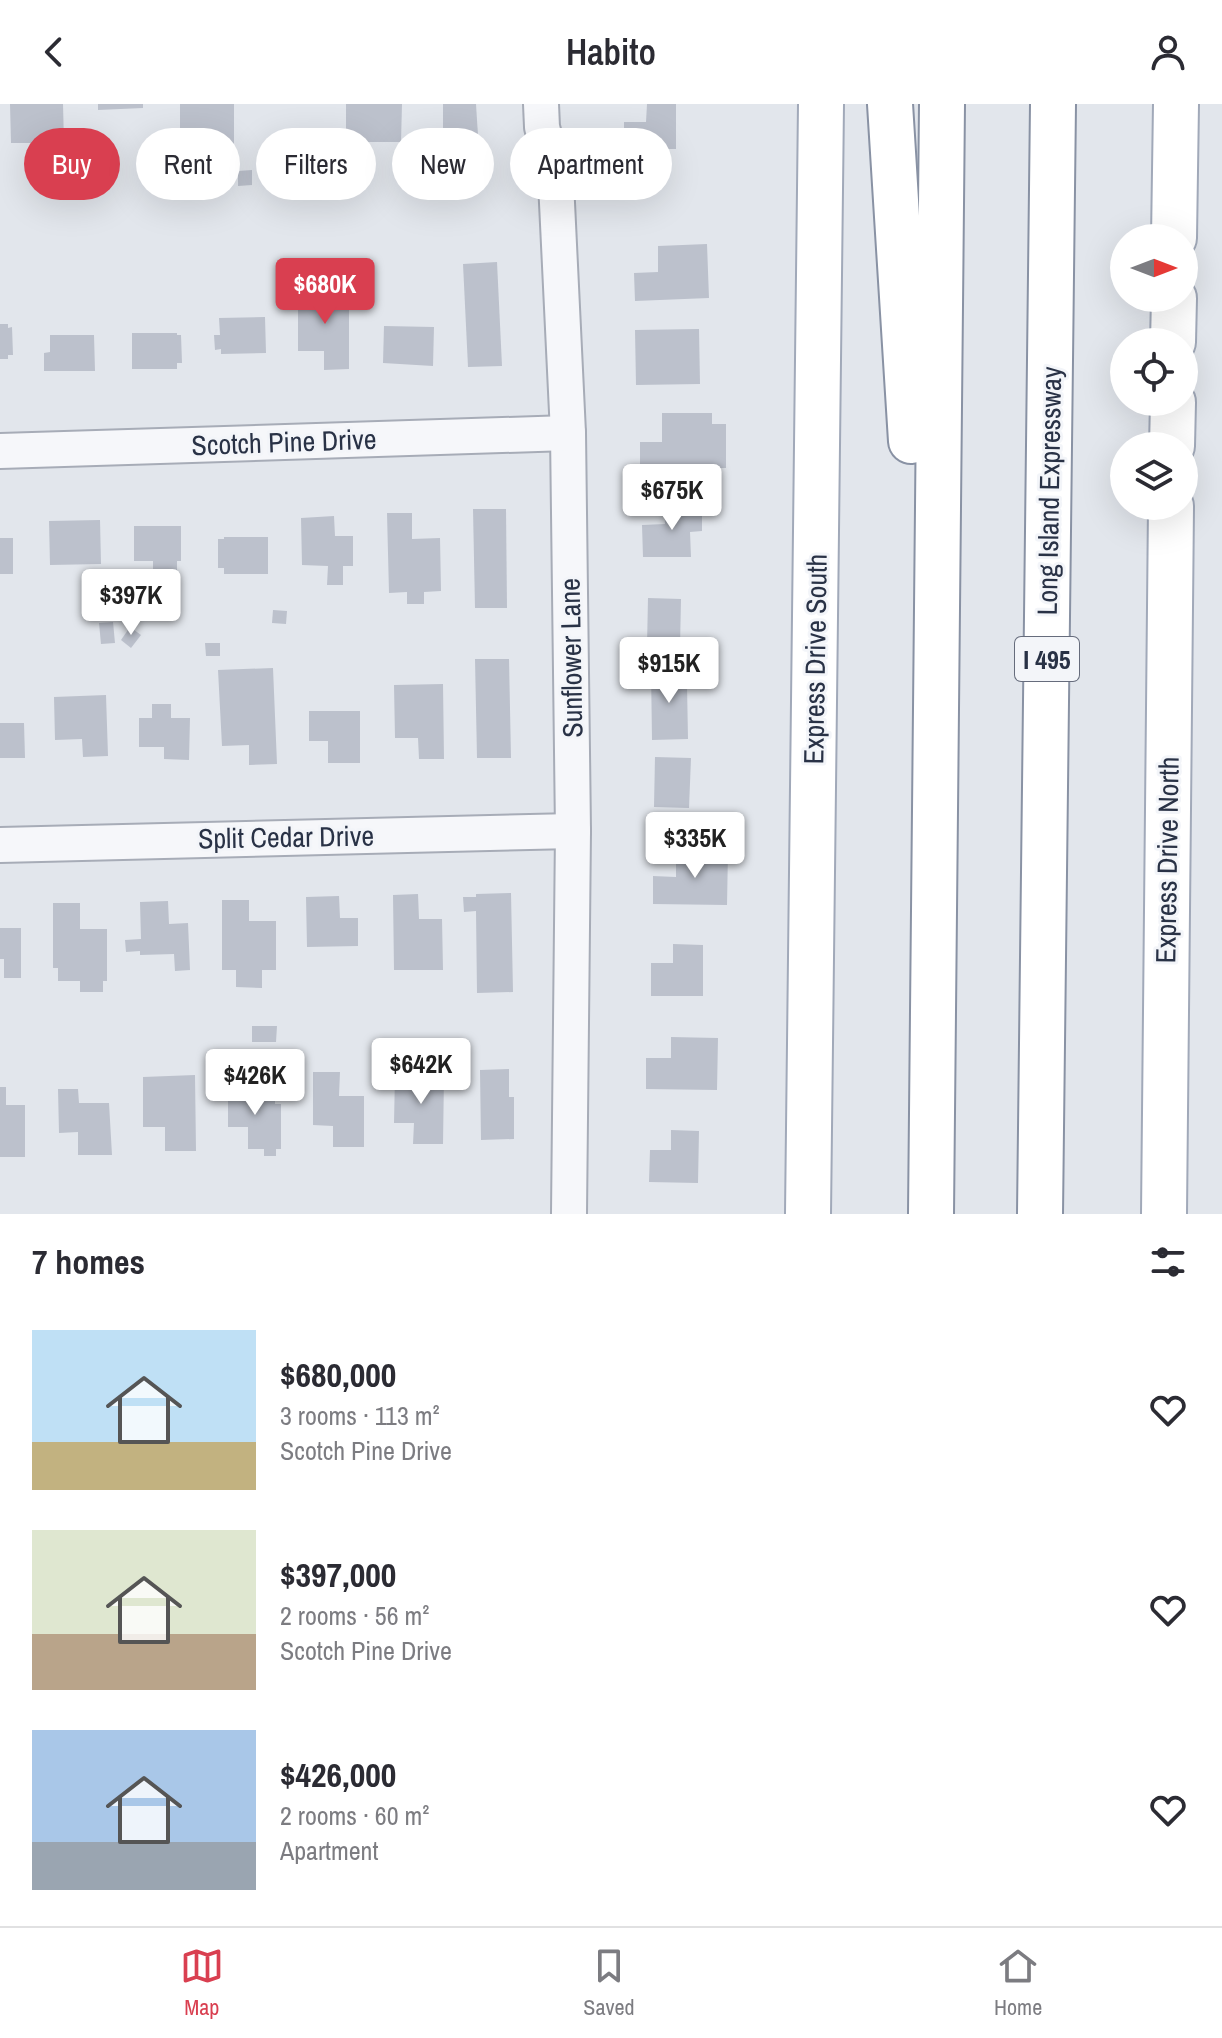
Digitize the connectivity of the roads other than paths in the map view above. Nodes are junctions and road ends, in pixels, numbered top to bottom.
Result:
1 (541, 104) edge
2 (821, 104) edge
3 (890, 104) edge
4 (942, 104) edge
5 (1053, 104) edge
6 (1176, 104) edge
7 (1174, 224) edge
8 (568, 433) junction
9 (0, 451) edge
10 (1171, 520) edge
11 (937, 554) junction
12 (573, 831) junction
13 (0, 845) edge
14 (569, 1214) edge
15 (808, 1214) edge
16 (931, 1214) edge
17 (1040, 1214) edge
18 (1164, 1214) edge

1 - 8 street, Sunflower Lane
2 - 15 main road, Express Drive South
3 - 11 main road
4 - 11 main road
5 - 17 main road, Long Island Expressway / I 495
6 - 7 main road
8 - 9 street, Scotch Pine Drive
8 - 12 street, Sunflower Lane
10 - 18 main road, Express Drive North
11 - 16 main road
12 - 13 street, Split Cedar Drive
12 - 14 street, Sunflower Lane

